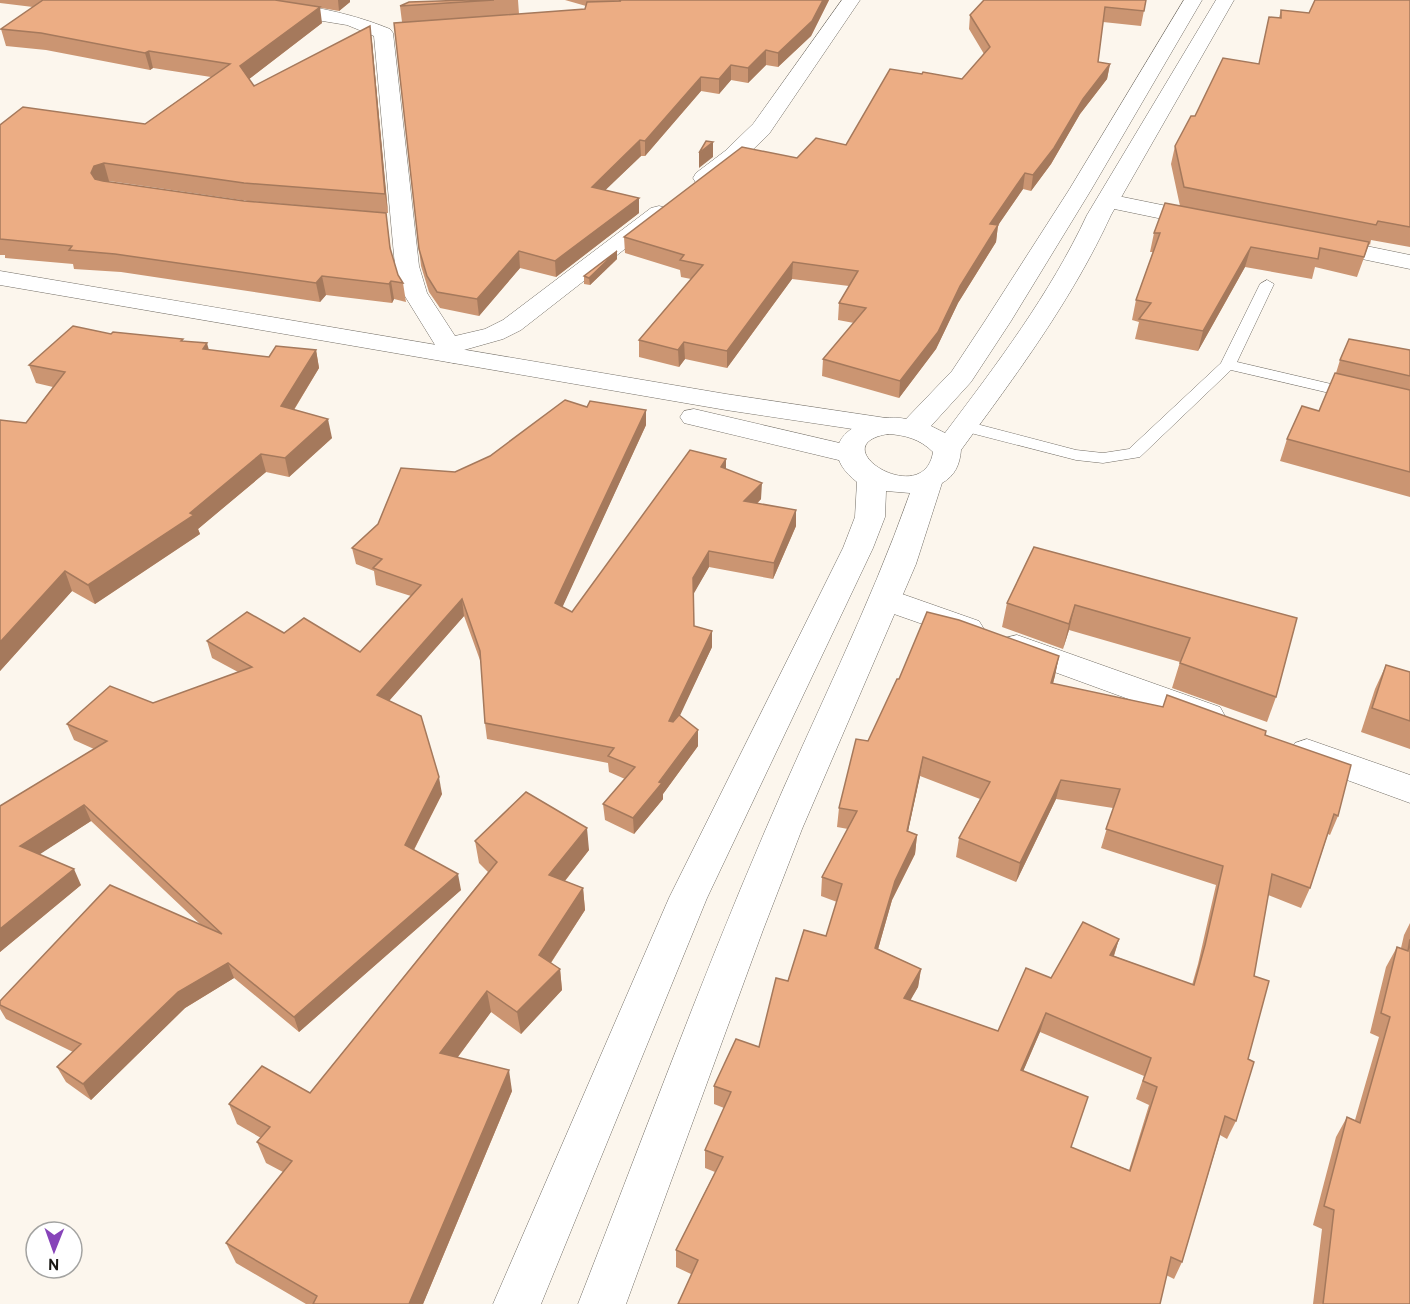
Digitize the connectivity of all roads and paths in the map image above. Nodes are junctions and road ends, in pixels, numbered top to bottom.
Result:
1 (231, 0) edge
2 (851, 0) edge
3 (1193, 0) edge
4 (1225, 0) edge
5 (1108, 201) junction
6 (1233, 226) edge
7 (1300, 240) edge
8 (1410, 262) edge
9 (0, 278) edge
10 (1267, 284) dead end
11 (0, 300) edge
12 (451, 351) junction
13 (1228, 365) junction
14 (1376, 399) edge
15 (965, 426) junction
16 (900, 427) junction
17 (938, 465) junction
18 (861, 466) junction
19 (885, 599) junction
20 (1232, 724) edge
21 (1276, 741) edge
22 (1410, 789) edge
23 (517, 1304) edge
24 (602, 1304) edge

1 - 12 main road
2 - 12 main road
3 - 16 main road
4 - 5 main road
5 - 6 main road
5 - 15 main road
7 - 8 main road
9 - 12 main road
10 - 13 lane
11 - 18 main road
12 - 16 main road
13 - 14 lane
13 - 15 lane
15 - 17 main road
16 - 17 main road
16 - 18 main road
17 - 18 main road
17 - 19 main road
18 - 23 main road
19 - 20 main road
19 - 24 main road
21 - 22 main road

